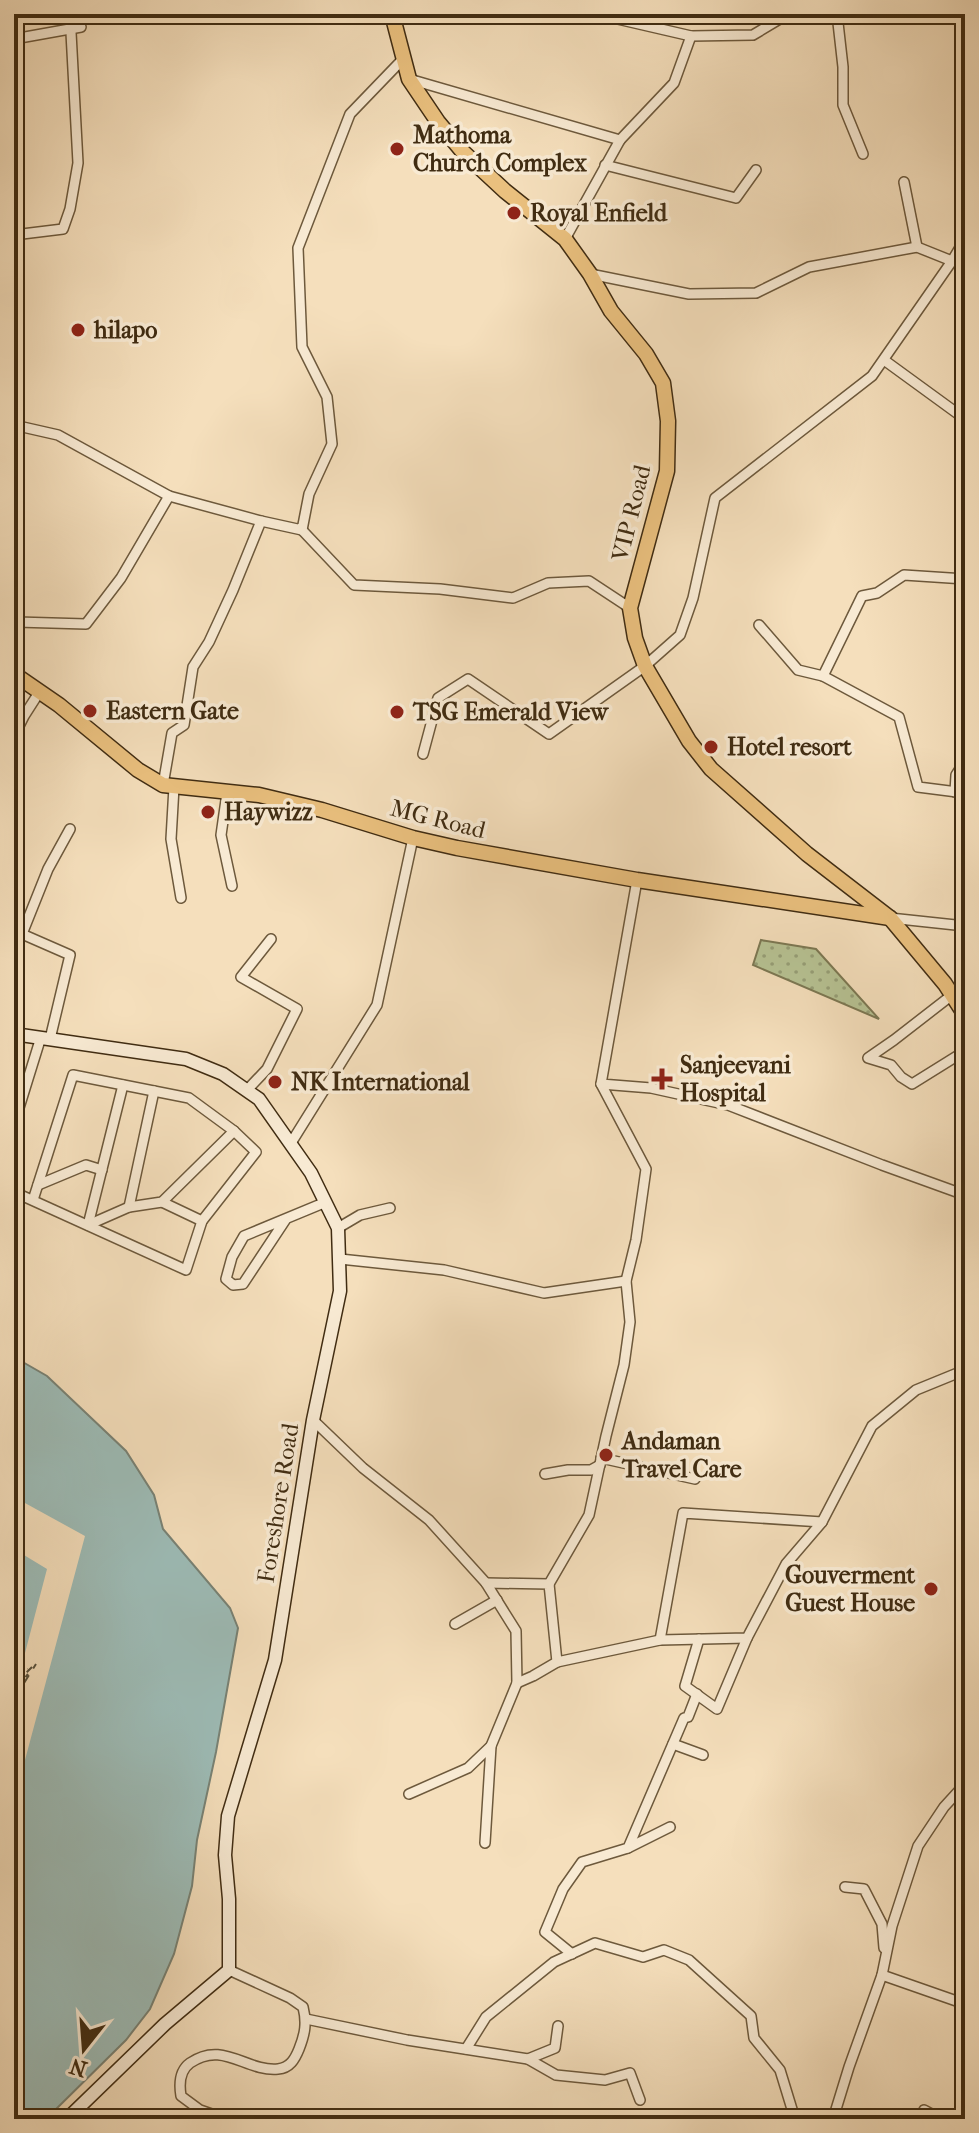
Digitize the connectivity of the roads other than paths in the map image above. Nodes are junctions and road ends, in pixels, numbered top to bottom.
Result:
1 (70, 14) edge
2 (392, 14) edge
3 (596, 14) edge
4 (788, 14) edge
5 (837, 14) edge
6 (615, 17) edge
7 (81, 27) dead end
8 (70, 29) junction
9 (691, 36) junction
10 (14, 39) edge
11 (402, 60) junction
12 (409, 79) junction
13 (620, 140) junction
14 (863, 154) dead end
15 (605, 165) junction
16 (756, 170) dead end
17 (904, 182) dead end
18 (14, 235) edge
19 (565, 239) junction
20 (965, 239) edge
21 (917, 247) junction
22 (965, 255) edge
23 (952, 261) junction
24 (590, 274) junction
25 (884, 360) junction
26 (965, 419) edge
27 (14, 425) edge
28 (169, 496) junction
29 (261, 521) junction
30 (302, 530) junction
31 (965, 579) edge
32 (630, 608) junction
33 (14, 625) edge
34 (759, 625) dead end
35 (645, 666) junction
36 (14, 674) edge
37 (823, 676) junction
38 (40, 691) junction
39 (14, 736) edge
40 (423, 754) dead end
41 (965, 761) edge
42 (169, 786) junction
43 (960, 792) edge
44 (227, 793) junction
45 (70, 829) dead end
46 (413, 838) junction
47 (637, 880) junction
48 (232, 886) dead end
49 (181, 898) dead end
50 (890, 918) junction
51 (965, 926) edge
52 (271, 939) dead end
53 (952, 995) junction
54 (965, 1015) edge
55 (14, 1034) edge
56 (46, 1038) junction
57 (965, 1051) edge
58 (601, 1084) junction
59 (123, 1085) junction
60 (247, 1090) junction
61 (154, 1091) junction
62 (14, 1124) edge
63 (234, 1131) junction
64 (291, 1143) junction
65 (102, 1170) junction
66 (38, 1185) junction
67 (14, 1192) edge
68 (965, 1195) edge
69 (33, 1200) junction
70 (162, 1202) junction
71 (326, 1202) junction
72 (129, 1207) junction
73 (390, 1208) dead end
74 (286, 1219) junction
75 (202, 1221) junction
76 (88, 1225) junction
77 (338, 1228) junction
78 (340, 1259) junction
79 (626, 1281) junction
80 (965, 1370) edge
81 (313, 1420) junction
82 (600, 1461) junction
83 (545, 1474) dead end
84 (695, 1479) dead end
85 (822, 1522) junction
86 (486, 1583) junction
87 (549, 1584) junction
88 (497, 1600) junction
89 (455, 1624) dead end
90 (747, 1638) junction
91 (699, 1639) junction
92 (660, 1640) junction
93 (557, 1662) junction
94 (517, 1683) junction
95 (697, 1694) junction
96 (673, 1744) junction
97 (491, 1746) junction
98 (703, 1755) dead end
99 (965, 1784) edge
100 (409, 1794) dead end
101 (670, 1827) dead end
102 (485, 1843) dead end
103 (628, 1848) junction
104 (845, 1887) dead end
105 (572, 1954) junction
106 (885, 1959) junction
107 (229, 1970) junction
108 (882, 1975) junction
109 (965, 2004) edge
110 (306, 2019) junction
111 (558, 2026) dead end
112 (466, 2049) junction
113 (528, 2059) junction
114 (640, 2100) dead end
115 (924, 2110) dead end
116 (67, 2119) edge
117 (226, 2119) edge
118 (795, 2119) edge
119 (833, 2119) edge
120 (941, 2119) edge

1 - 8 street
2 - 11 main road, VIP Road
3 - 6 street
4 - 9 street
5 - 14 street
6 - 9 street
7 - 8 street
8 - 10 street
8 - 18 street
9 - 13 street
11 - 12 main road, VIP Road
11 - 30 street
12 - 13 street
12 - 19 main road, VIP Road
13 - 15 street
15 - 16 street
15 - 19 street
17 - 21 street
19 - 24 main road, VIP Road
20 - 23 street
21 - 23 street
21 - 24 street
22 - 23 street
23 - 25 street
24 - 32 main road, VIP Road
25 - 26 street
25 - 35 street
27 - 28 street
28 - 29 street
28 - 33 street
29 - 30 street
29 - 42 street
30 - 32 street
31 - 37 street
32 - 35 main road, VIP Road
34 - 37 street
35 - 40 street
35 - 50 main road, VIP Road
36 - 38 main road, MG Road
37 - 43 street
38 - 39 street
38 - 42 main road, MG Road
41 - 43 street
42 - 44 main road, MG Road
42 - 49 street
44 - 46 main road, MG Road
44 - 48 street
45 - 56 street
46 - 47 main road, MG Road
46 - 64 street
47 - 50 main road, MG Road
47 - 58 street
50 - 51 street
50 - 53 main road, VIP Road
52 - 60 street
53 - 54 main road, VIP Road
53 - 57 street
55 - 56 main road, Foreshore Road
56 - 60 main road, Foreshore Road
56 - 62 street
58 - 68 street
58 - 79 street
59 - 61 street
59 - 65 street
59 - 66 street
60 - 64 main road, Foreshore Road
61 - 63 street
61 - 72 street
63 - 70 street
63 - 75 street
64 - 71 main road, Foreshore Road
65 - 66 street
65 - 76 street
66 - 69 street
67 - 69 street
69 - 76 street
70 - 72 street
70 - 75 street
71 - 74 street
71 - 77 main road, Foreshore Road
72 - 76 street
73 - 77 street
74 - 74 street
75 - 76 street
77 - 78 main road, Foreshore Road
78 - 79 street
78 - 81 main road, Foreshore Road
79 - 82 street
80 - 85 street
81 - 86 street
81 - 107 main road, Foreshore Road
82 - 83 street
82 - 84 street
82 - 87 street
85 - 90 street
85 - 92 street
86 - 87 street
86 - 88 street
87 - 93 street
88 - 89 street
88 - 94 street
90 - 91 street
90 - 95 street
91 - 92 street
91 - 95 street
92 - 93 street
93 - 94 street
94 - 97 street
95 - 96 street
96 - 98 street
96 - 103 street
97 - 100 street
97 - 102 street
99 - 106 street
101 - 103 street
103 - 105 street
104 - 106 street
105 - 112 street
105 - 118 street
106 - 108 street
107 - 110 street
107 - 116 main road
108 - 109 street
108 - 119 street
110 - 112 street
110 - 117 street
111 - 113 street
112 - 113 street
113 - 114 street
115 - 120 street

